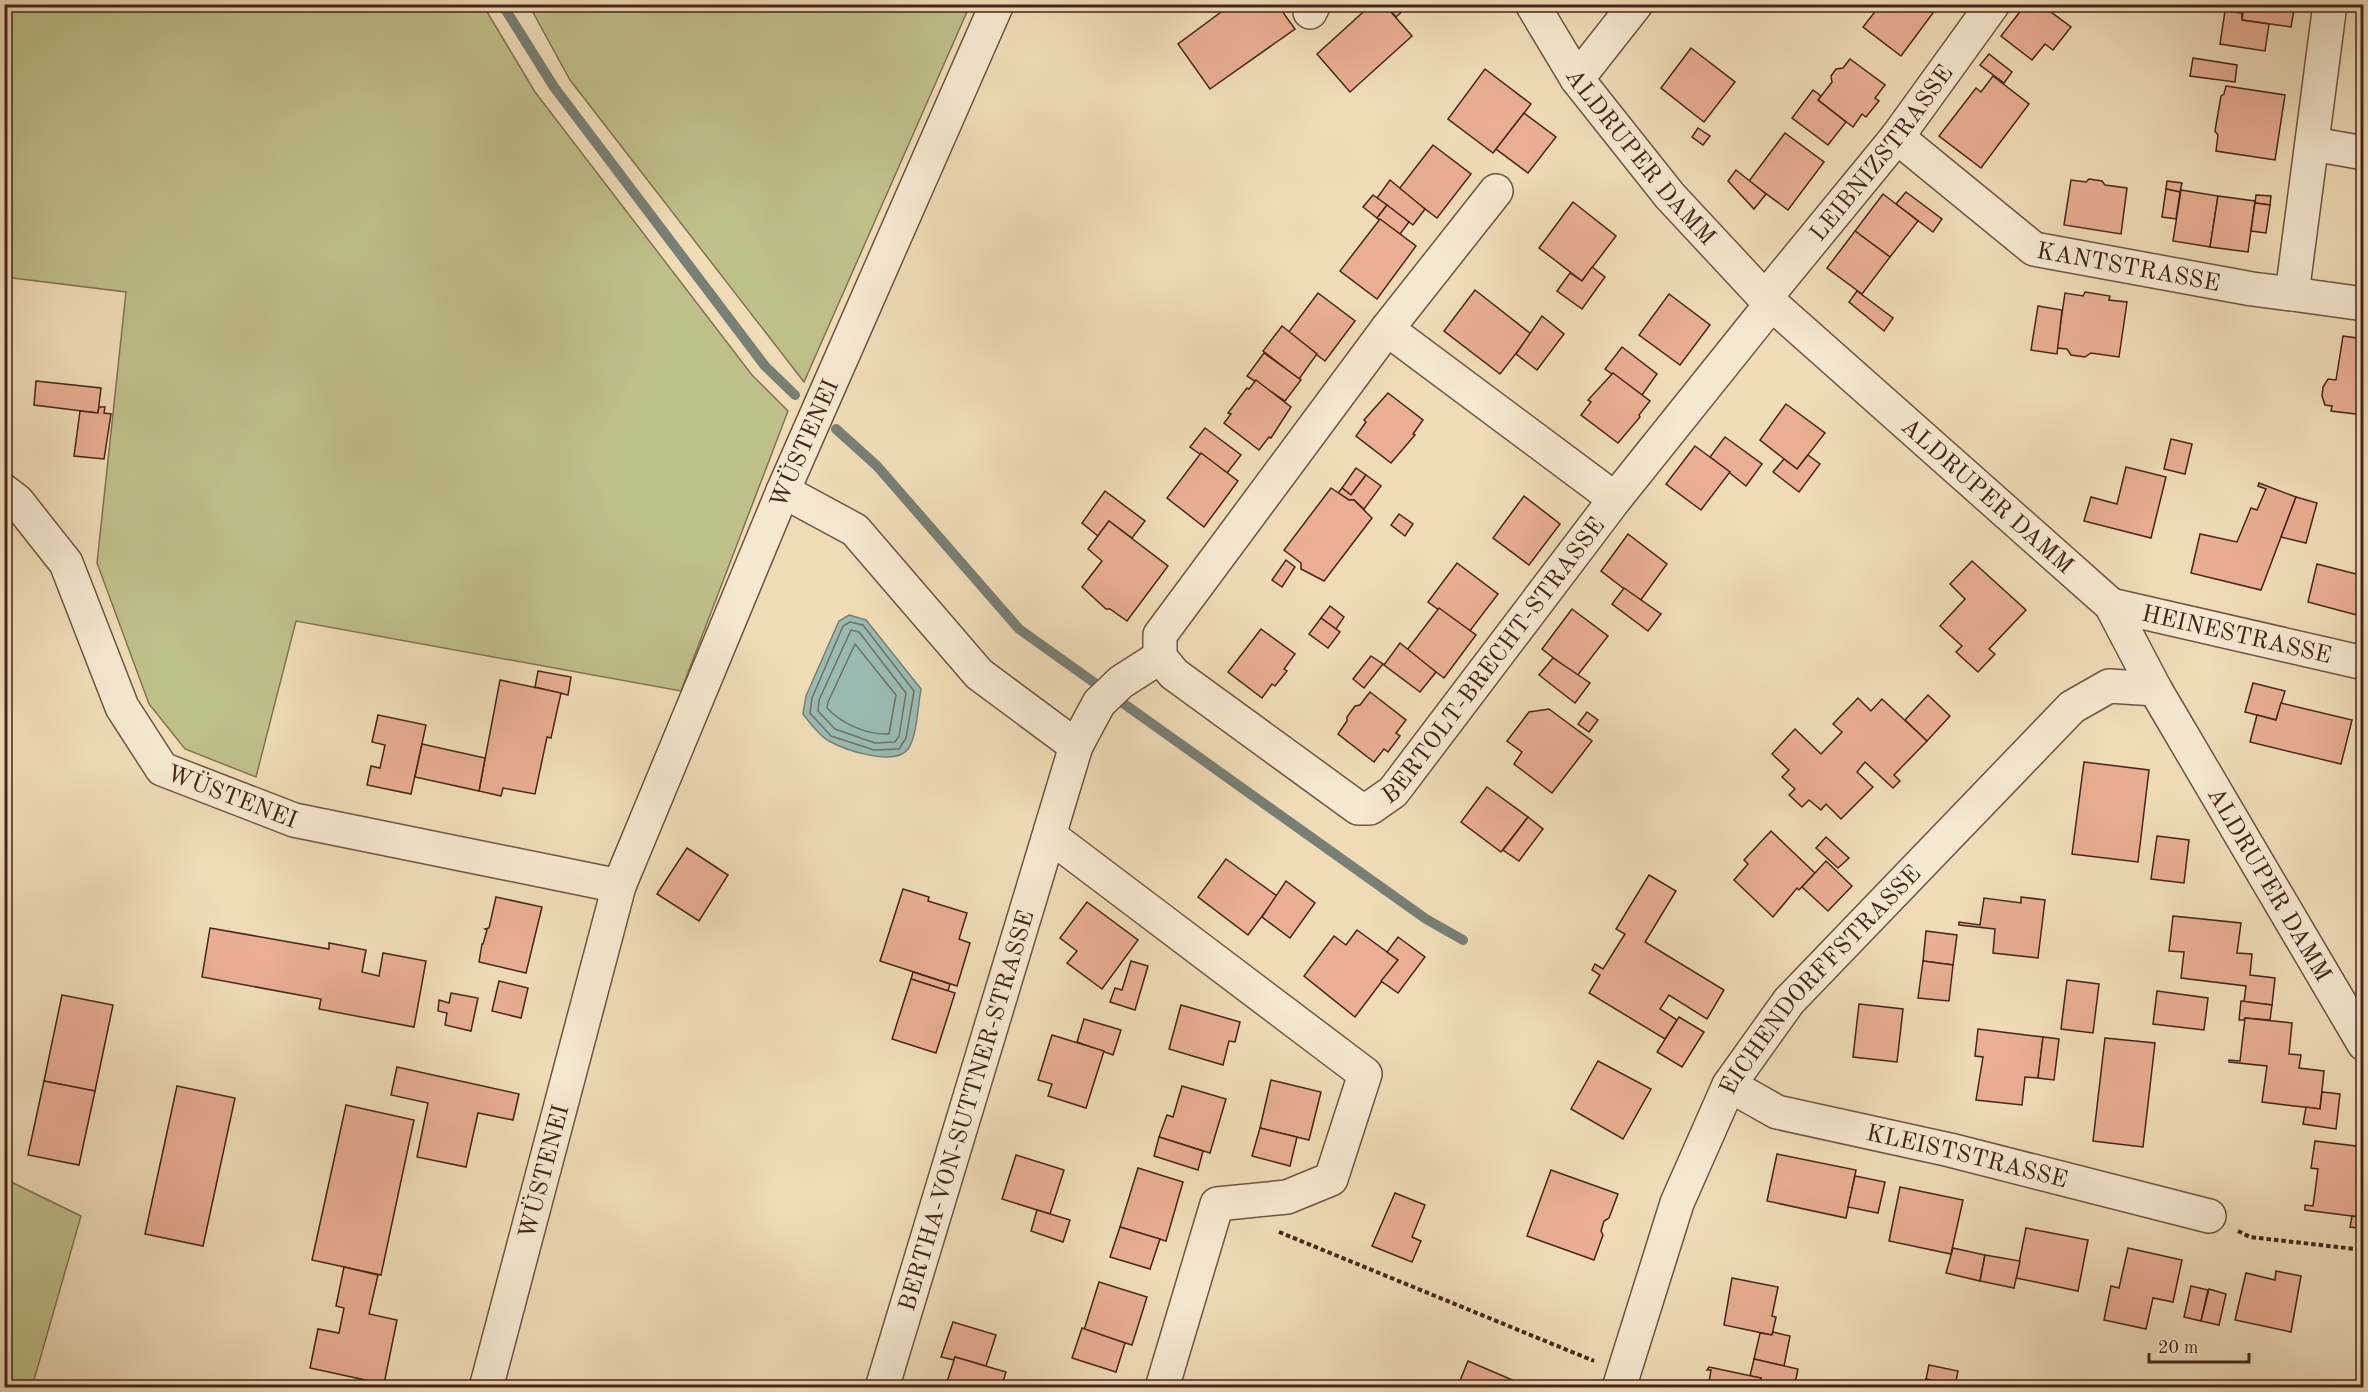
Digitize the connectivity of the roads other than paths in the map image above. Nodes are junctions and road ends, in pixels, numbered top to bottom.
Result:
1 (997, 4) edge
2 (1532, 4) edge
3 (1636, 4) edge
4 (1993, 4) edge
5 (2330, 4) edge
6 (1577, 80) junction
7 (1897, 137) junction
8 (2313, 144) junction
9 (2364, 153) edge
10 (1496, 191) dead end
11 (2292, 294) junction
12 (1768, 300) junction
13 (2364, 304) edge
14 (1387, 329) junction
15 (4, 491) edge
16 (783, 491) junction
17 (1615, 499) junction
18 (2111, 605) junction
19 (1160, 657) junction
20 (2364, 663) edge
21 (2155, 689) junction
22 (1076, 746) junction
23 (1050, 836) junction
24 (618, 886) junction
25 (2364, 1044) edge
26 (1729, 1085) junction
27 (2209, 1216) road end
28 (1622, 1380) edge
29 (486, 1388) edge
30 (882, 1388) edge
31 (1162, 1388) edge

1 - 16 street, WÜSTENEI
2 - 6 street, ALDRUPER DAMM
3 - 6 street
4 - 7 street, LEIBNIZSTRASSE
5 - 8 street
6 - 12 street, ALDRUPER DAMM
7 - 11 street, KANTSTRASSE
7 - 12 street, LEIBNIZSTRASSE
8 - 9 street
8 - 11 street
10 - 14 street
11 - 13 street, KANTSTRASSE
12 - 17 street, BERTOLT-BRECHT-STRASSE
12 - 18 street, ALDRUPER DAMM
14 - 17 street, BERTOLT-BRECHT-STRASSE
14 - 19 street
15 - 24 street, WÜSTENEI
16 - 22 street
16 - 24 street, WÜSTENEI
17 - 19 street, BERTOLT-BRECHT-STRASSE
18 - 20 street, HEINESTRASSE
18 - 21 street, ALDRUPER DAMM
19 - 22 street, BERTHA-VON-SUTTNER-STRASSE
21 - 25 street, ALDRUPER DAMM
21 - 26 street, EICHENDORFFSTRASSE
22 - 23 street, BERTHA-VON-SUTTNER-STRASSE
23 - 30 street, BERTHA-VON-SUTTNER-STRASSE
23 - 31 street
24 - 29 street, WÜSTENEI
26 - 27 street, KLEISTSTRASSE
26 - 28 street, EICHENDORFFSTRASSE

